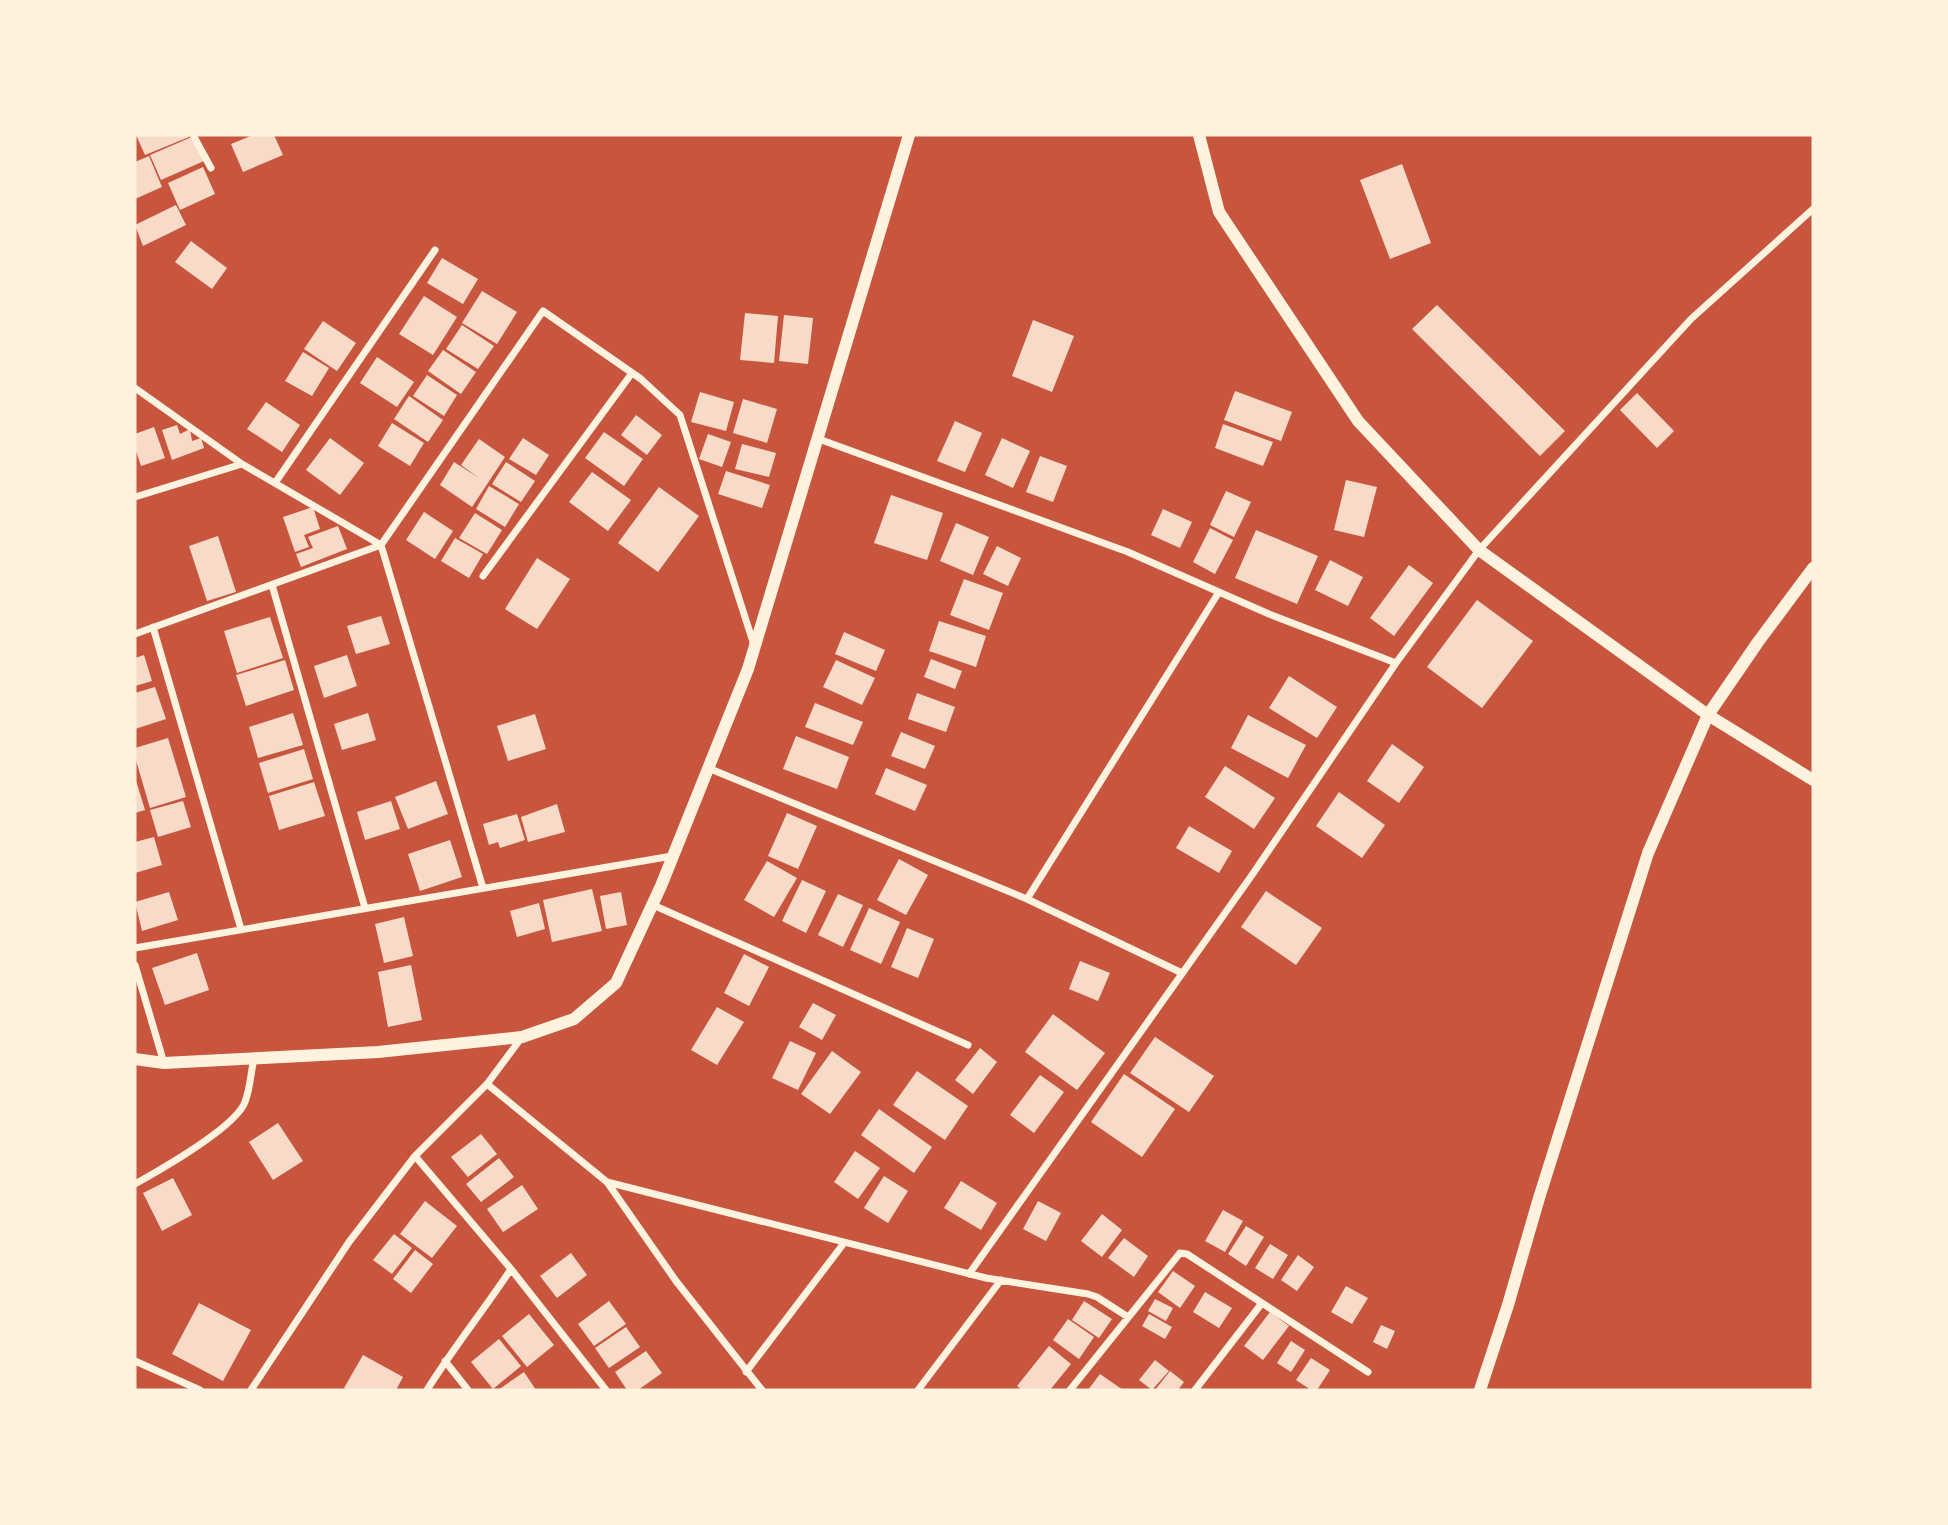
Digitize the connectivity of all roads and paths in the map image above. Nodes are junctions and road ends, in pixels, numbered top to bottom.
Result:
1 (193, 135) edge
2 (908, 135) edge
3 (1199, 135) edge
4 (211, 169) dead end
5 (1813, 209) edge
6 (435, 250) dead end
7 (632, 373) junction
8 (135, 388) edge
9 (816, 438) junction
10 (242, 464) junction
11 (275, 482) junction
12 (135, 497) edge
13 (381, 545) junction
14 (1479, 550) junction
15 (1813, 568) edge
16 (483, 576) dead end
17 (272, 585) junction
18 (1219, 592) junction
19 (153, 627) junction
20 (135, 634) edge
21 (755, 645) junction
22 (1396, 663) junction
23 (1709, 715) junction
24 (707, 768) junction
25 (1813, 780) edge
26 (674, 856) junction
27 (483, 888) junction
28 (1027, 899) junction
29 (653, 905) junction
30 (365, 908) junction
31 (242, 929) junction
32 (135, 948) edge
33 (135, 965) edge
34 (1182, 973) junction
35 (522, 1037) junction
36 (968, 1045) dead end
37 (254, 1058) junction
38 (135, 1059) edge
39 (164, 1063) junction
40 (487, 1084) junction
41 (415, 1156) junction
42 (607, 1182) junction
43 (135, 1184) edge
44 (844, 1243) junction
45 (511, 1269) junction
46 (969, 1274) junction
47 (1001, 1280) junction
48 (1262, 1303) junction
49 (1128, 1317) junction
50 (135, 1361) edge
51 (445, 1361) junction
52 (746, 1371) junction
53 (1368, 1372) dead end
54 (200, 1390) edge
55 (251, 1390) edge
56 (427, 1390) edge
57 (468, 1390) edge
58 (606, 1390) edge
59 (762, 1390) edge
60 (918, 1390) edge
61 (1070, 1390) edge
62 (1195, 1390) edge
63 (1480, 1390) edge

1 - 4 street
2 - 9 street
3 - 14 street
5 - 14 street
6 - 11 street
7 - 13 street
7 - 16 street
7 - 21 street
8 - 10 street
9 - 18 street
9 - 21 street
10 - 11 street
10 - 12 street
11 - 13 street
13 - 17 street
13 - 27 street
14 - 22 street
14 - 23 street
15 - 23 street
17 - 19 street
17 - 30 street
18 - 22 street
18 - 28 street
19 - 20 street
19 - 31 street
21 - 24 street
22 - 34 street
23 - 25 street
23 - 63 street
24 - 26 street
24 - 28 street
26 - 27 street
26 - 29 street
27 - 30 street
28 - 34 street
29 - 35 street
29 - 36 street
30 - 31 street
31 - 32 street
33 - 39 street
34 - 46 street
35 - 37 street
35 - 40 street
37 - 39 street
37 - 43 street
38 - 39 street
40 - 41 street
40 - 42 street
41 - 45 street
41 - 55 street
42 - 44 street
42 - 52 street
44 - 46 street
44 - 52 street
45 - 51 street
45 - 58 street
46 - 47 street
47 - 49 street
47 - 60 street
48 - 49 street
48 - 53 street
48 - 62 street
49 - 61 street
50 - 54 street
51 - 56 street
51 - 57 street
52 - 59 street

